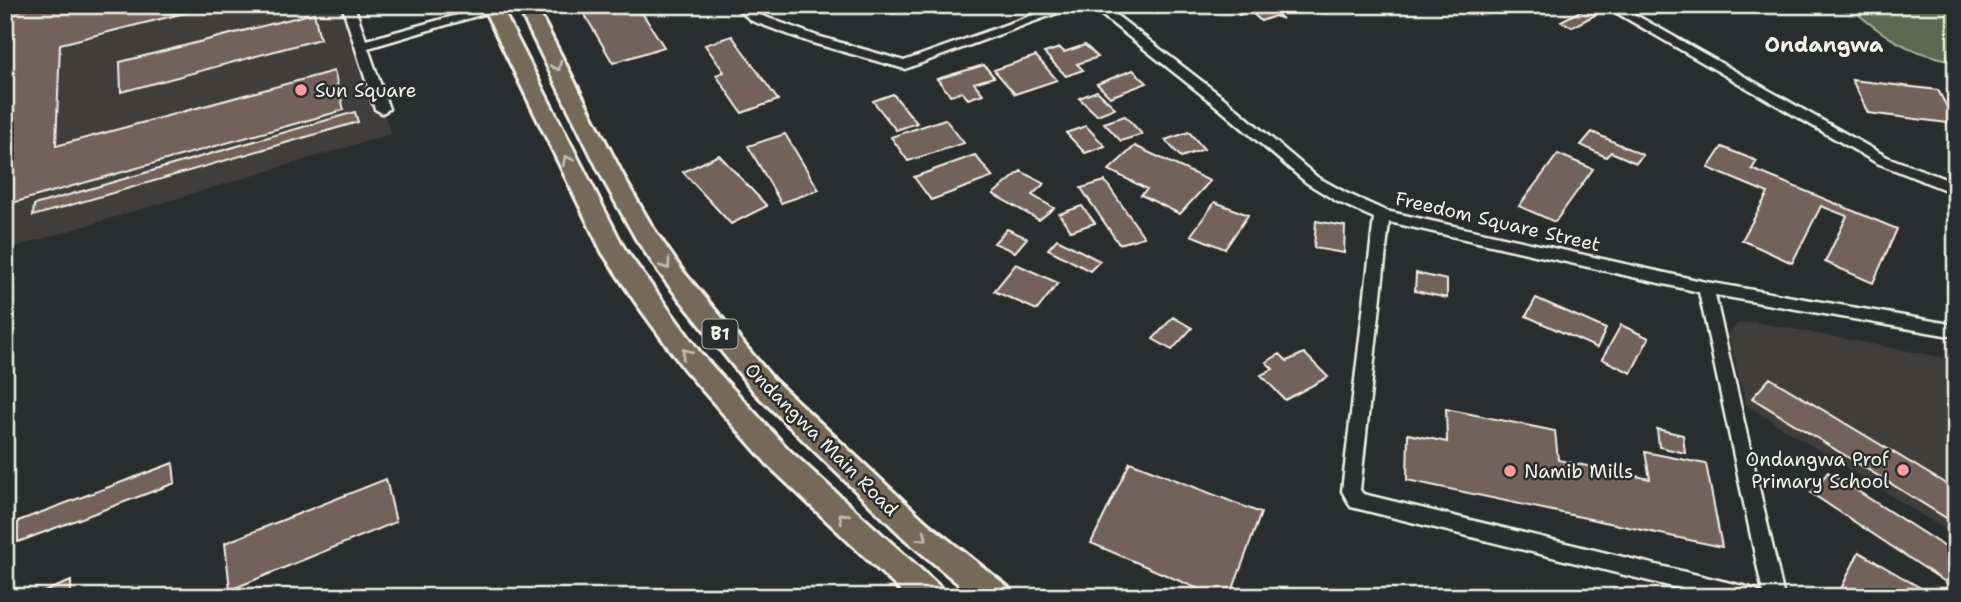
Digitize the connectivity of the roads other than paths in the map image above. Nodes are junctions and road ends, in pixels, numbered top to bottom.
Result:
1 (348, 5) edge
2 (526, 5) edge
3 (738, 5) edge
4 (1073, 5) edge
5 (1095, 5) edge
6 (1609, 5) edge
7 (497, 7) edge
8 (360, 46) junction
9 (382, 109) dead end
10 (1956, 190) edge
11 (1382, 215) junction
12 (1706, 288) junction
13 (1956, 331) edge
14 (929, 597) edge
15 (997, 597) edge
16 (1751, 597) edge
17 (1774, 597) edge

1 - 8 street
2 -> 15 main road, Ondangwa Main Road / B1
3 - 4 street
5 - 11 street, Freedom Square Street
6 - 10 street
7 - 8 street
14 -> 7 main road, Ondangwa Main Road / B1
8 - 9 street
11 - 12 street, Freedom Square Street
11 - 16 street
12 - 13 street, Freedom Square Street
12 - 17 street

